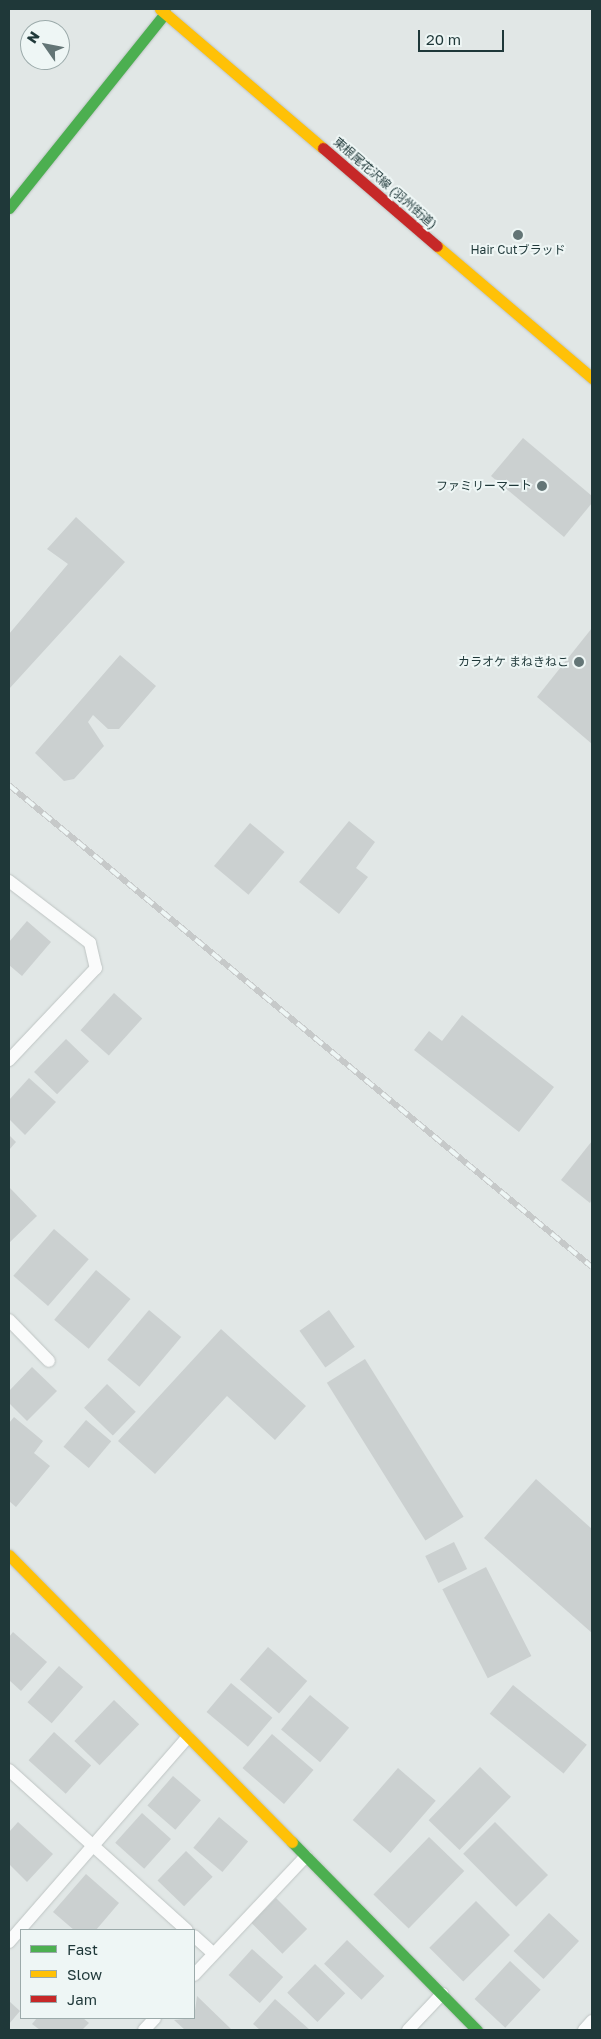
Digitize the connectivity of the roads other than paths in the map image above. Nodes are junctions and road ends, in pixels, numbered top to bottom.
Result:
1 (162, 11) edge
2 (9, 208) edge
3 (592, 378) edge
4 (9, 881) edge
5 (9, 1060) edge
6 (9, 1320) edge
7 (49, 1361) dead end
8 (9, 1555) edge
9 (188, 1737) junction
10 (9, 1770) edge
11 (92, 1847) junction
12 (306, 1856) junction
13 (20, 1929) edge
14 (20, 1929) edge
15 (186, 1929) edge
16 (195, 1937) edge
17 (9, 1942) edge
18 (214, 1953) junction
19 (195, 1974) edge
20 (442, 1994) junction
21 (154, 2019) edge
22 (592, 2021) edge
23 (144, 2030) edge
24 (408, 2030) edge
25 (477, 2030) edge
26 (584, 2030) edge

1 - 2 street
1 - 3 street, 東根尾花沢線 (羽州街道)
4 - 5 lane
6 - 7 lane
8 - 9 street
9 - 11 lane
9 - 12 street
10 - 11 lane
11 - 14 lane
11 - 15 lane
12 - 18 lane
12 - 20 street
13 - 17 lane
16 - 18 lane
18 - 19 lane
20 - 24 lane
20 - 25 street
21 - 23 lane
22 - 26 lane

